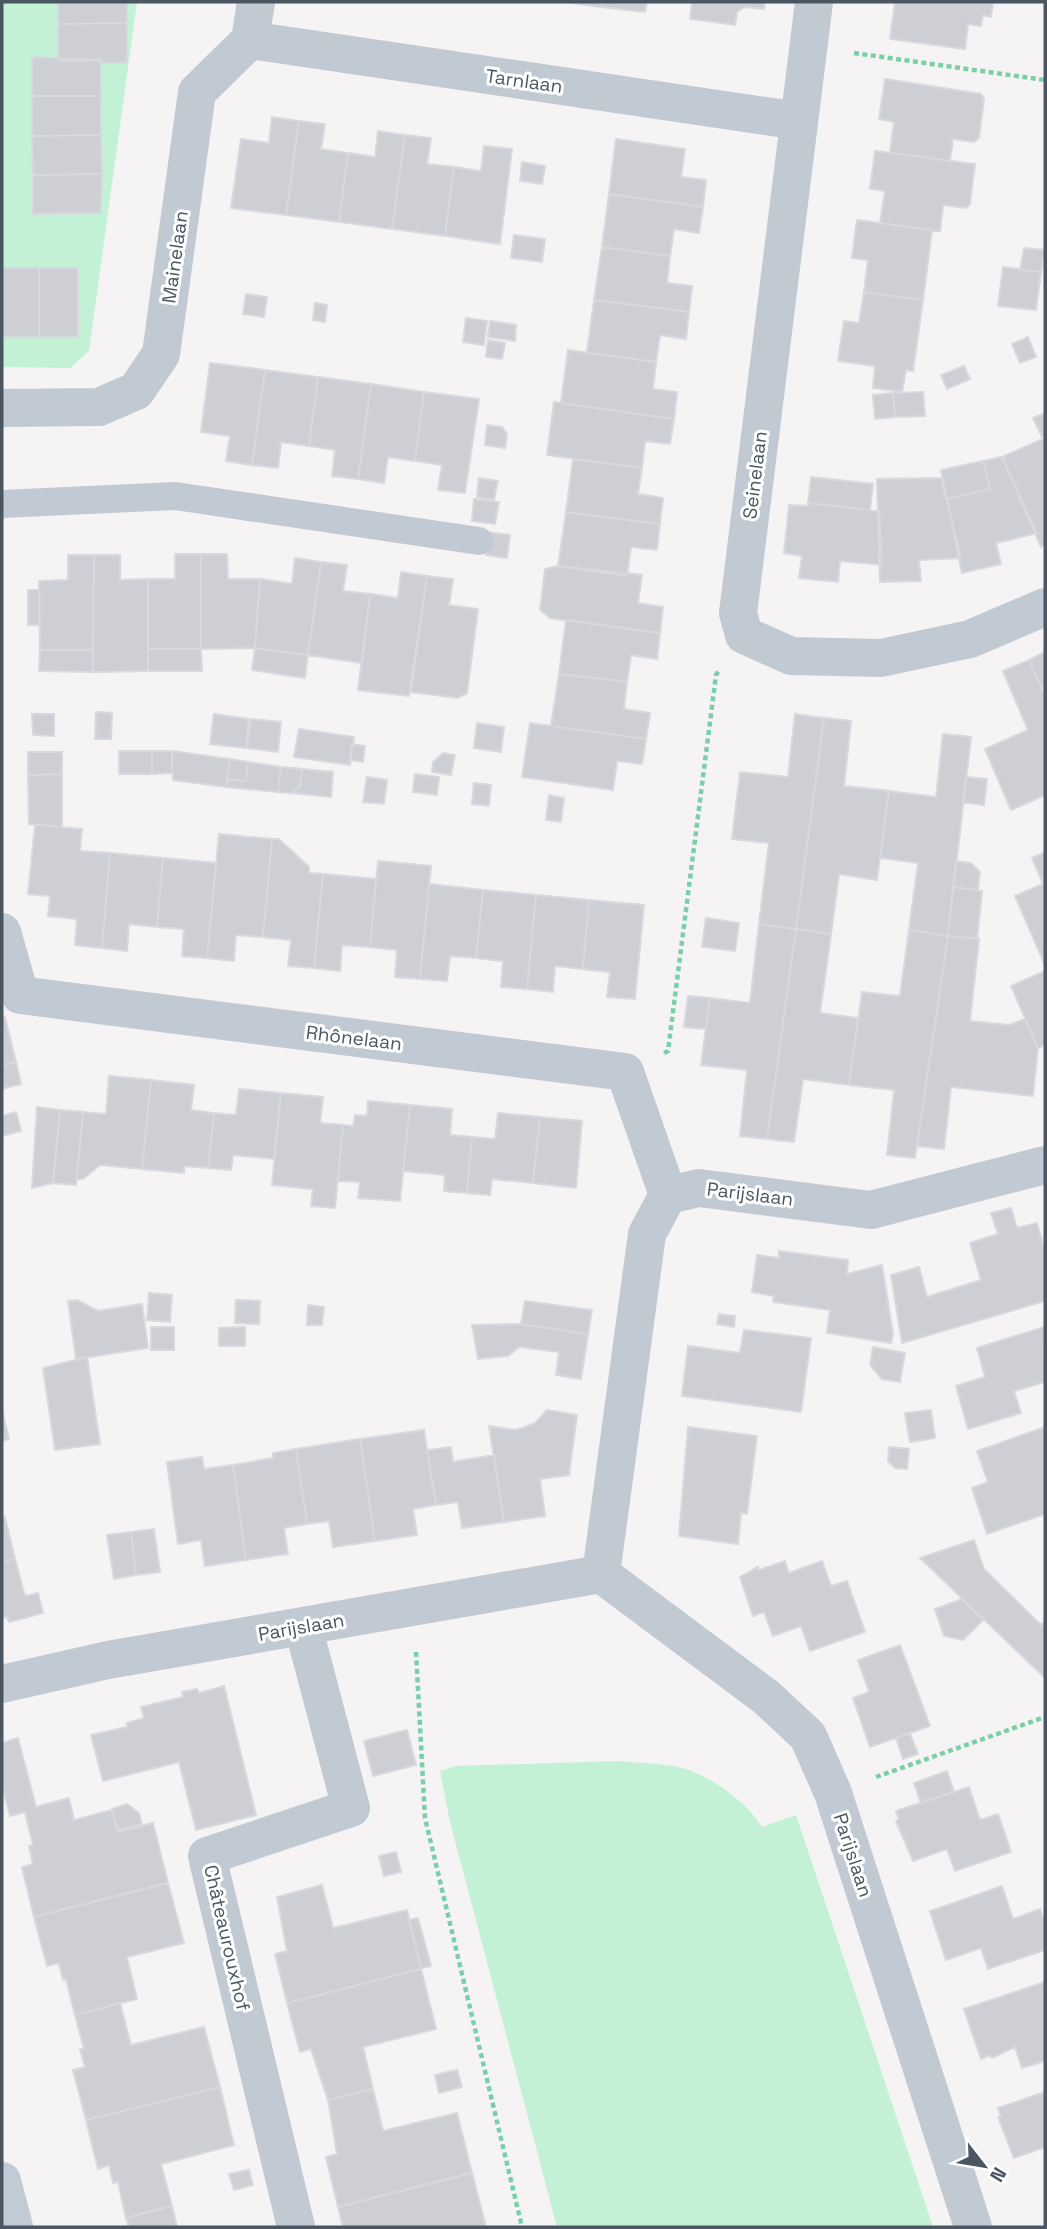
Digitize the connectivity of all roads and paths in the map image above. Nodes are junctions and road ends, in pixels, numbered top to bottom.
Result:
1 (256, 2) edge
2 (814, 2) edge
3 (250, 40) junction
4 (808, 47) junction
5 (1045, 80) edge
6 (799, 121) junction
7 (2, 408) edge
8 (2, 504) edge
9 (479, 541) dead end
10 (1045, 607) edge
11 (744, 635) junction
12 (2, 932) edge
13 (625, 1072) junction
14 (1045, 1165) edge
15 (668, 1195) junction
16 (601, 1574) junction
17 (414, 1607) junction
18 (303, 1626) junction
19 (2, 1684) edge
20 (1045, 1717) edge
21 (833, 1793) junction
22 (2, 2181) edge
23 (14, 2227) edge
24 (296, 2227) edge
25 (522, 2227) edge
26 (973, 2227) edge

1 - 3 street
2 - 4 street, Seinelaan
3 - 6 street, Tarnlaan
3 - 7 street, Mainelaan
4 - 5 path
4 - 6 street, Seinelaan
6 - 11 street, Seinelaan
8 - 9 lane
10 - 11 street
11 - 13 path
12 - 13 street, Rhônelaan
13 - 15 street
14 - 15 street, Parijslaan
15 - 16 street
16 - 17 street, Parijslaan
16 - 21 street, Parijslaan
17 - 18 street, Parijslaan
17 - 25 path
18 - 19 street, Parijslaan
18 - 24 street, Châteaurouxhof
20 - 21 path
21 - 26 street, Parijslaan
22 - 23 street

